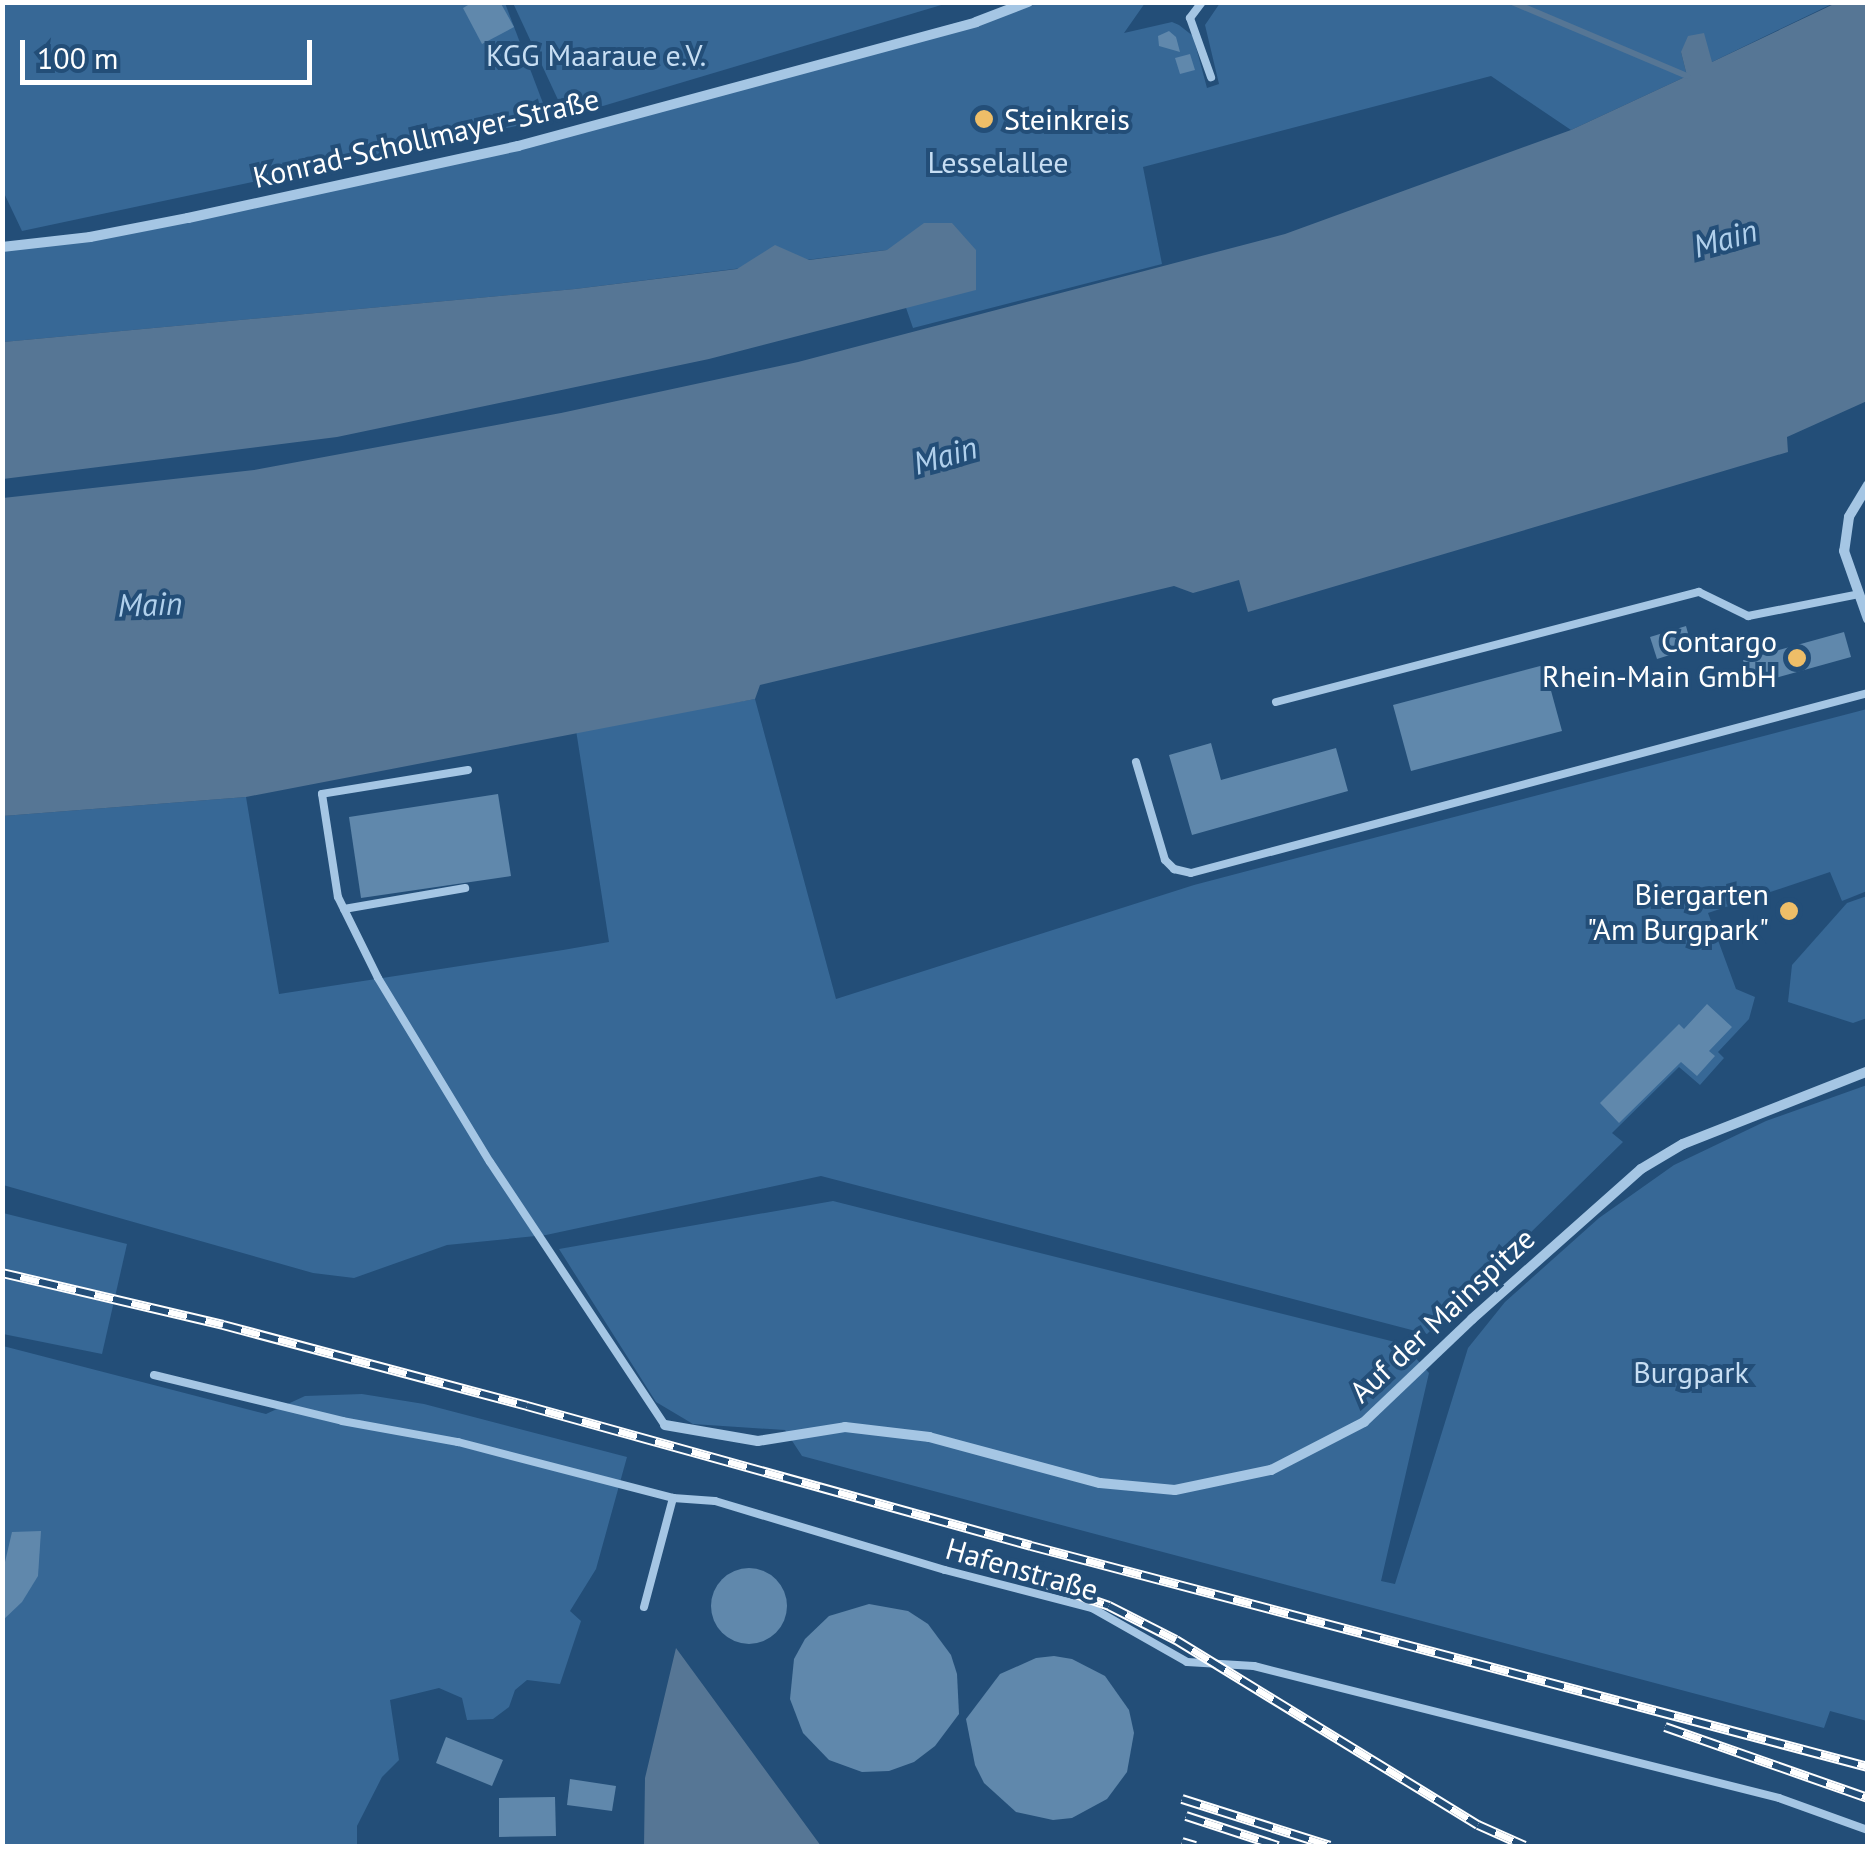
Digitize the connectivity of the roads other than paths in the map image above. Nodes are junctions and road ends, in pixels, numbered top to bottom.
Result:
1 (1028, 2) edge
2 (1202, 2) edge
3 (1211, 77) dead end
4 (2, 246) edge
5 (1868, 485) edge
6 (1859, 594) junction
7 (1868, 619) edge
8 (1868, 693) edge
9 (1276, 702) dead end
10 (1136, 762) dead end
11 (468, 770) dead end
12 (465, 888) dead end
13 (344, 909) junction
14 (1868, 1071) edge
15 (154, 1374) dead end
16 (665, 1425) joint
17 (672, 1498) junction
18 (644, 1607) dead end
19 (1868, 1830) edge

1 - 4 street, Konrad-Schollmayer-Straße
2 - 3 lane
5 - 6 street
6 - 7 street
6 - 9 lane
8 - 10 lane
11 - 13 lane
12 - 13 lane
13 - 16 lane
14 - 16 street, Auf der Mainspitze
15 - 17 lane, Hafenstraße
17 - 18 lane
17 - 19 lane, Hafenstraße

